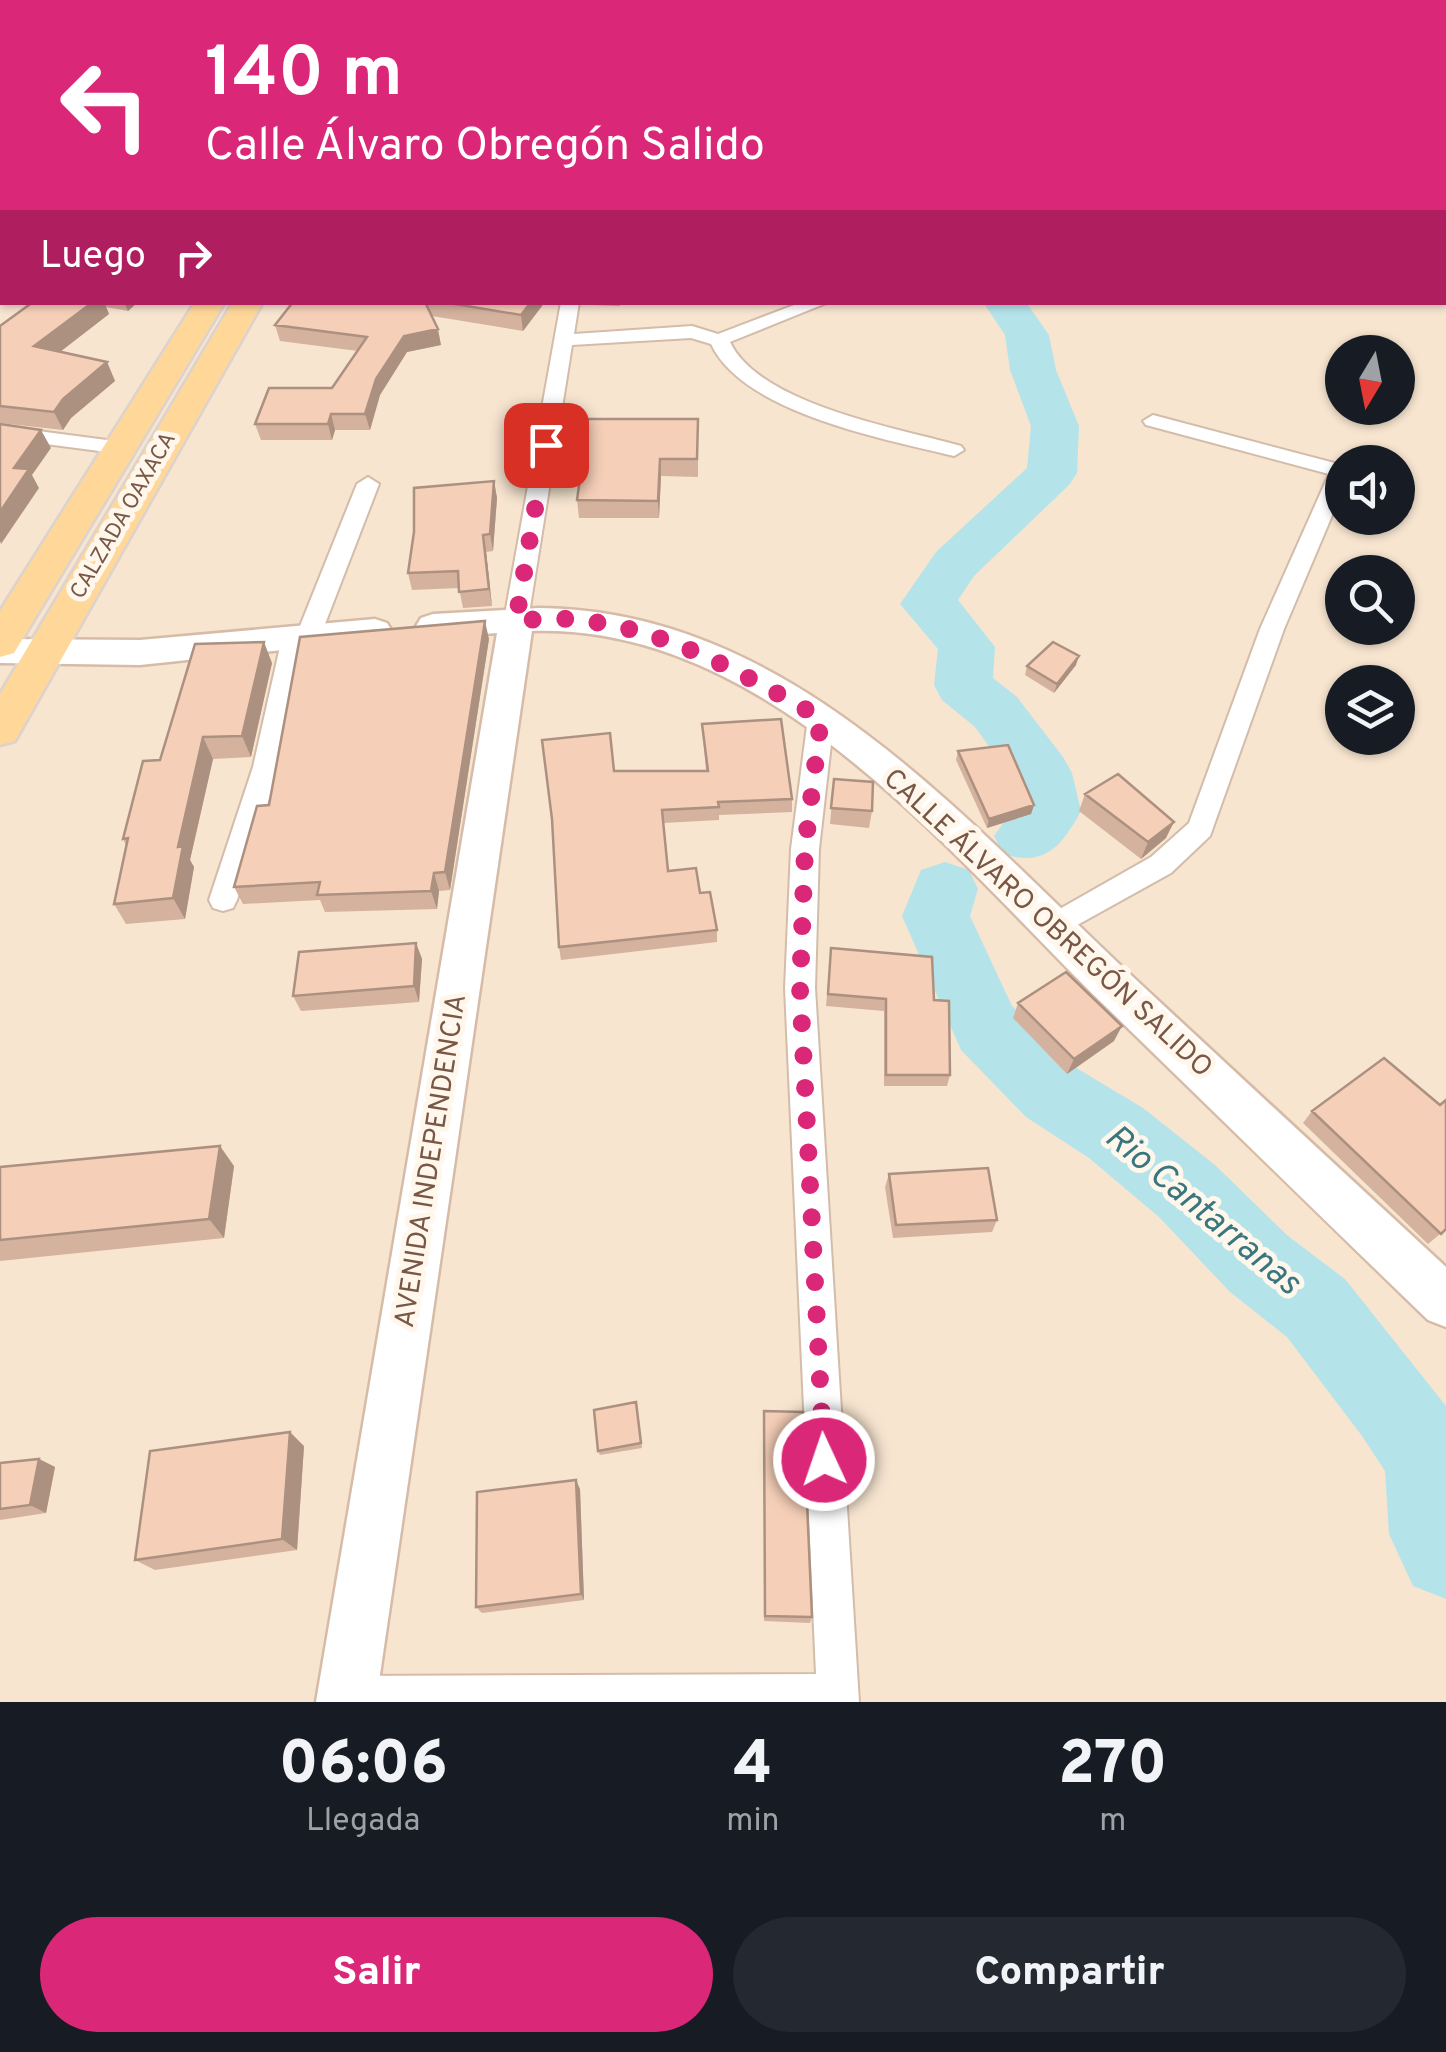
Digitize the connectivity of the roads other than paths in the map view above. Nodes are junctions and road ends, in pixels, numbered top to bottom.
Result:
1 (208, 305) edge
2 (246, 305) edge
3 (569, 305) edge
4 (812, 305) edge
5 (563, 340) junction
6 (719, 340) junction
7 (1153, 421) dead end
8 (177, 425) junction
9 (0, 432) edge
10 (129, 436) junction
11 (954, 450) dead end
12 (368, 484) dead end
13 (516, 620) junction
14 (301, 637) junction
15 (0, 643) edge
16 (0, 651) edge
17 (43, 655) junction
18 (821, 718) junction
19 (0, 730) edge
20 (223, 900) dead end
21 (1052, 926) junction
22 (1446, 1302) edge
23 (837, 1699) edge
24 (347, 1700) edge

1 - 10 main road, CALZADA OAXACA
2 - 8 main road, CALZADA OAXACA
3 - 5 street
4 - 6 street
5 - 6 street
5 - 13 street
6 - 11 street
7 - 21 street
8 - 10 main road
8 - 17 main road, CALZADA OAXACA
9 - 10 street
10 - 15 main road, CALZADA OAXACA
12 - 14 street
13 - 14 street, CALLE ÁLVARO OBREGÓN SALIDO
13 - 18 street, CALLE ÁLVARO OBREGÓN SALIDO
13 - 24 street, AVENIDA INDEPENDENCIA
14 - 17 street, CALLE ÁLVARO OBREGÓN SALIDO
14 - 20 street
16 - 17 street, CALLE ÁLVARO OBREGÓN SALIDO
17 - 19 main road, CALZADA OAXACA
18 - 21 street, CALLE ÁLVARO OBREGÓN SALIDO
18 - 23 street
21 - 22 street, CALLE ÁLVARO OBREGÓN SALIDO
23 - 24 street

